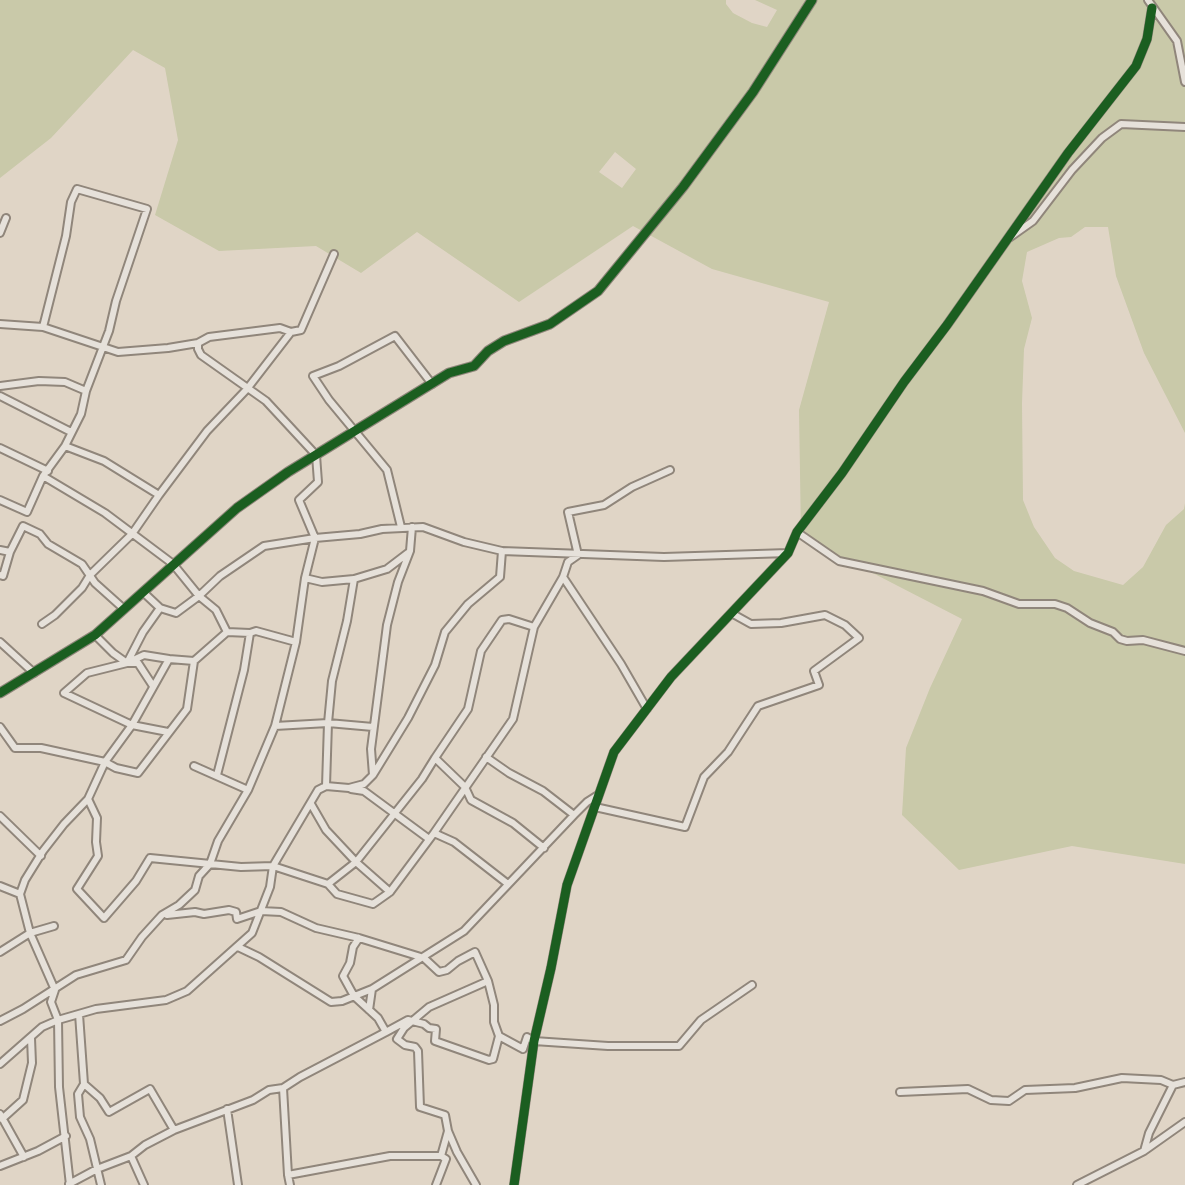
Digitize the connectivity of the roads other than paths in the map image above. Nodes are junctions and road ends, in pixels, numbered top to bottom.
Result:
1 (812, 0) edge
2 (1148, 0) edge
3 (1152, 8) junction
4 (1185, 82) edge
5 (1185, 127) edge
6 (6, 218) dead end
7 (0, 233) edge
8 (1005, 242) junction
9 (334, 254) dead end
10 (0, 324) edge
11 (43, 327) junction
12 (290, 332) junction
13 (198, 343) junction
14 (103, 346) junction
15 (432, 384) junction
16 (0, 386) edge
17 (247, 388) junction
18 (86, 391) junction
19 (0, 396) edge
20 (356, 431) junction
21 (71, 432) junction
22 (65, 446) junction
23 (0, 448) edge
24 (316, 455) junction
25 (670, 470) dead end
26 (45, 473) junction
27 (159, 495) junction
28 (0, 500) edge
29 (401, 527) junction
30 (412, 527) junction
31 (797, 532) junction
32 (132, 534) junction
33 (315, 538) junction
34 (0, 550) edge
35 (410, 551) junction
36 (502, 551) junction
37 (9, 552) junction
38 (788, 553) junction
39 (578, 555) junction
40 (173, 564) junction
41 (0, 575) edge
42 (90, 575) junction
43 (563, 576) junction
44 (305, 578) junction
45 (354, 579) junction
46 (143, 592) junction
47 (199, 596) junction
48 (160, 608) junction
49 (124, 609) junction
50 (733, 614) junction
51 (42, 624) dead end
52 (534, 627) junction
53 (227, 632) junction
54 (250, 633) junction
55 (95, 635) junction
56 (0, 642) edge
57 (296, 642) junction
58 (1185, 651) edge
59 (170, 659) junction
60 (194, 661) junction
61 (127, 663) junction
62 (34, 673) junction
63 (153, 686) junction
64 (0, 693) edge
65 (647, 709) junction
66 (328, 723) junction
67 (132, 725) junction
68 (275, 726) junction
69 (0, 727) edge
70 (373, 727) junction
71 (168, 732) junction
72 (486, 757) junction
73 (435, 758) junction
74 (106, 762) junction
75 (194, 766) dead end
76 (217, 775) junction
77 (373, 775) junction
78 (326, 786) junction
79 (465, 787) junction
80 (349, 788) junction
81 (248, 790) junction
82 (598, 796) junction
83 (88, 800) junction
84 (311, 804) junction
85 (595, 807) junction
86 (395, 813) junction
87 (574, 815) junction
88 (0, 816) edge
89 (431, 836) junction
90 (544, 848) junction
91 (41, 856) junction
92 (356, 862) junction
93 (210, 864) junction
94 (273, 866) junction
95 (328, 884) junction
96 (508, 884) junction
97 (0, 886) edge
98 (390, 892) junction
99 (20, 894) junction
100 (261, 911) junction
101 (162, 915) junction
102 (54, 926) dead end
103 (30, 933) junction
104 (359, 938) junction
105 (238, 947) junction
106 (0, 952) edge
107 (424, 958) junction
108 (488, 981) junction
109 (752, 985) dead end
110 (372, 989) junction
111 (55, 990) junction
112 (354, 996) junction
113 (369, 1010) junction
114 (79, 1014) junction
115 (58, 1020) junction
116 (0, 1021) edge
117 (414, 1022) junction
118 (386, 1032) junction
119 (499, 1037) junction
120 (31, 1038) junction
121 (534, 1041) junction
122 (0, 1064) edge
123 (1185, 1082) edge
124 (84, 1084) junction
125 (1173, 1085) junction
126 (284, 1088) junction
127 (900, 1092) dead end
128 (227, 1109) junction
129 (1, 1116) edge
130 (1185, 1122) edge
131 (174, 1129) junction
132 (448, 1131) junction
133 (66, 1136) junction
134 (1144, 1151) junction
135 (131, 1156) junction
136 (441, 1156) junction
137 (24, 1157) junction
138 (0, 1166) edge
139 (97, 1169) junction
140 (288, 1175) junction
141 (69, 1185) edge
142 (101, 1185) edge
143 (144, 1185) edge
144 (238, 1185) edge
145 (290, 1185) edge
146 (436, 1185) edge
147 (476, 1185) edge
148 (514, 1185) edge
149 (1077, 1185) edge

1 - 15 street
2 - 3 street
3 - 4 street
3 - 8 street
5 - 8 street
6 - 7 street
8 - 31 street
9 - 12 street
10 - 11 street
11 - 14 street
11 - 14 street
12 - 13 street
12 - 17 street
13 - 14 street
13 - 17 street
14 - 18 street
15 - 20 street
15 - 20 street
16 - 18 street
17 - 24 street
17 - 27 street
18 - 21 street
19 - 21 street
20 - 24 street
20 - 29 street
21 - 22 street
22 - 26 street
22 - 27 street
23 - 26 street
24 - 33 street
24 - 40 street
25 - 39 street
26 - 28 street
26 - 32 street
27 - 32 street
29 - 30 street
29 - 33 street
30 - 35 street
30 - 36 street
31 - 38 street
31 - 58 street
32 - 40 street
32 - 42 street
33 - 44 street
33 - 47 street
34 - 37 street
35 - 45 street
35 - 70 street
36 - 39 street
36 - 77 street
37 - 41 street
37 - 42 street
38 - 39 street
38 - 50 street
39 - 43 street
40 - 46 street
40 - 47 street
42 - 49 street
42 - 51 street
43 - 52 street
43 - 65 street
44 - 45 street
44 - 57 street
45 - 66 street
46 - 48 street
46 - 49 street
47 - 48 street
47 - 53 street
48 - 61 street
49 - 55 street
50 - 65 street
50 - 85 street
52 - 72 street
52 - 73 street
53 - 54 street
53 - 60 street
54 - 57 street
54 - 76 street
55 - 61 street
55 - 62 street
56 - 62 street
57 - 68 street
59 - 60 street
59 - 61 street
59 - 63 street
60 - 71 street
61 - 63 street
61 - 67 street
62 - 64 street
63 - 67 street
65 - 82 street
66 - 68 street
66 - 70 street
66 - 78 street
67 - 71 street
67 - 74 street
68 - 81 street
69 - 74 street
70 - 77 street
71 - 74 street
72 - 79 street
72 - 87 street
73 - 79 street
73 - 86 street
74 - 83 street
75 - 76 street
76 - 81 street
77 - 80 street
78 - 80 street
78 - 84 street
79 - 89 street
79 - 90 street
80 - 86 street
81 - 93 street
82 - 85 street
82 - 87 street
83 - 91 street
83 - 93 street
84 - 92 street
84 - 94 street
85 - 121 street
86 - 89 street
86 - 92 street
87 - 90 street
88 - 91 street
89 - 96 street
89 - 98 street
90 - 96 street
91 - 99 street
92 - 95 street
92 - 98 street
93 - 94 street
93 - 101 street
94 - 95 street
94 - 100 street
95 - 98 street
96 - 107 street
97 - 99 street
99 - 103 street
100 - 101 street
100 - 104 street
100 - 105 street
101 - 111 street
102 - 103 street
103 - 106 street
103 - 111 street
104 - 107 street
104 - 112 street
105 - 112 street
105 - 114 street
107 - 108 street
107 - 110 street
108 - 117 street
108 - 119 street
109 - 121 street
110 - 112 street
110 - 113 street
111 - 115 street
111 - 116 street
112 - 113 street
113 - 118 street
114 - 115 street
114 - 124 street
115 - 120 street
115 - 133 street
117 - 118 street
117 - 119 street
117 - 132 street
118 - 126 street
119 - 121 street
120 - 122 street
120 - 129 street
121 - 148 street
123 - 125 street
124 - 131 street
124 - 139 street
125 - 127 street
125 - 134 street
126 - 128 street
126 - 140 street
128 - 131 street
128 - 144 street
129 - 137 street
130 - 134 street
131 - 135 street
132 - 136 street
132 - 147 street
133 - 137 street
133 - 141 street
134 - 149 street
135 - 139 street
135 - 143 street
136 - 140 street
136 - 146 street
137 - 138 street
139 - 141 street
139 - 142 street
140 - 145 street

